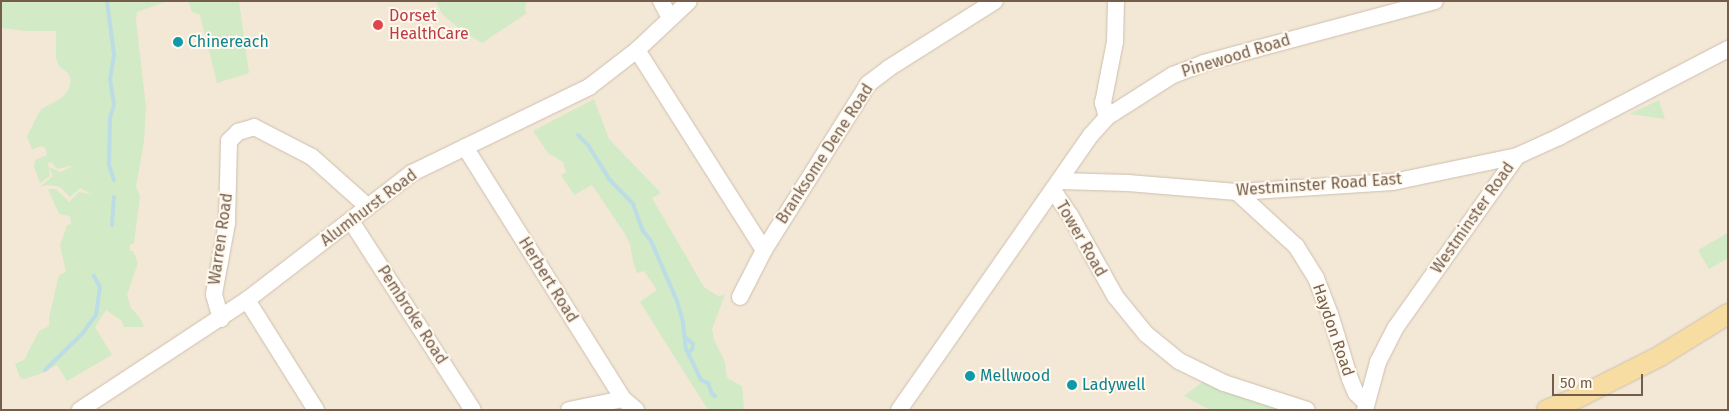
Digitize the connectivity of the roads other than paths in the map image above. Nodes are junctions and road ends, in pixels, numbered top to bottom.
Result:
1 (661, 1) edge
2 (689, 1) edge
3 (995, 1) edge
4 (1116, 1) edge
5 (1435, 1) edge
6 (670, 18) junction
7 (1728, 49) edge
8 (637, 50) junction
9 (1107, 117) junction
10 (465, 147) junction
11 (1517, 156) junction
12 (1056, 186) junction
13 (1237, 192) junction
14 (367, 206) junction
15 (351, 221) junction
16 (764, 250) junction
17 (740, 297) dead end
18 (247, 300) junction
19 (1728, 314) edge
20 (221, 319) junction
21 (623, 399) junction
22 (1366, 406) edge
23 (80, 410) edge
24 (316, 410) edge
25 (473, 410) edge
26 (568, 410) edge
27 (636, 410) edge
28 (899, 410) edge
29 (1306, 410) edge
30 (1547, 410) edge

1 - 6 street
2 - 6 street, Alumhurst Road
3 - 16 street, Branksome Dene Road
4 - 9 street
5 - 9 street, Pinewood Road
6 - 8 street, Alumhurst Road
7 - 11 street, Westminster Road
8 - 10 street, Alumhurst Road
8 - 16 street
9 - 12 street, Pinewood Road
10 - 14 street, Alumhurst Road
10 - 21 street, Herbert Road
11 - 13 street, Westminster Road East
11 - 22 street, Westminster Road
12 - 13 street, Westminster Road East
12 - 28 street, Tower Road
12 - 29 street, Tower Road
13 - 22 street, Haydon Road
14 - 15 street, Alumhurst Road
14 - 20 street, Warren Road
15 - 18 street, Alumhurst Road
15 - 25 street, Pembroke Road
16 - 17 street, Branksome Dene Road
18 - 20 street, Alumhurst Road
18 - 24 street
19 - 30 main road
20 - 23 street, Alumhurst Road
21 - 26 street
21 - 27 street, Herbert Road

